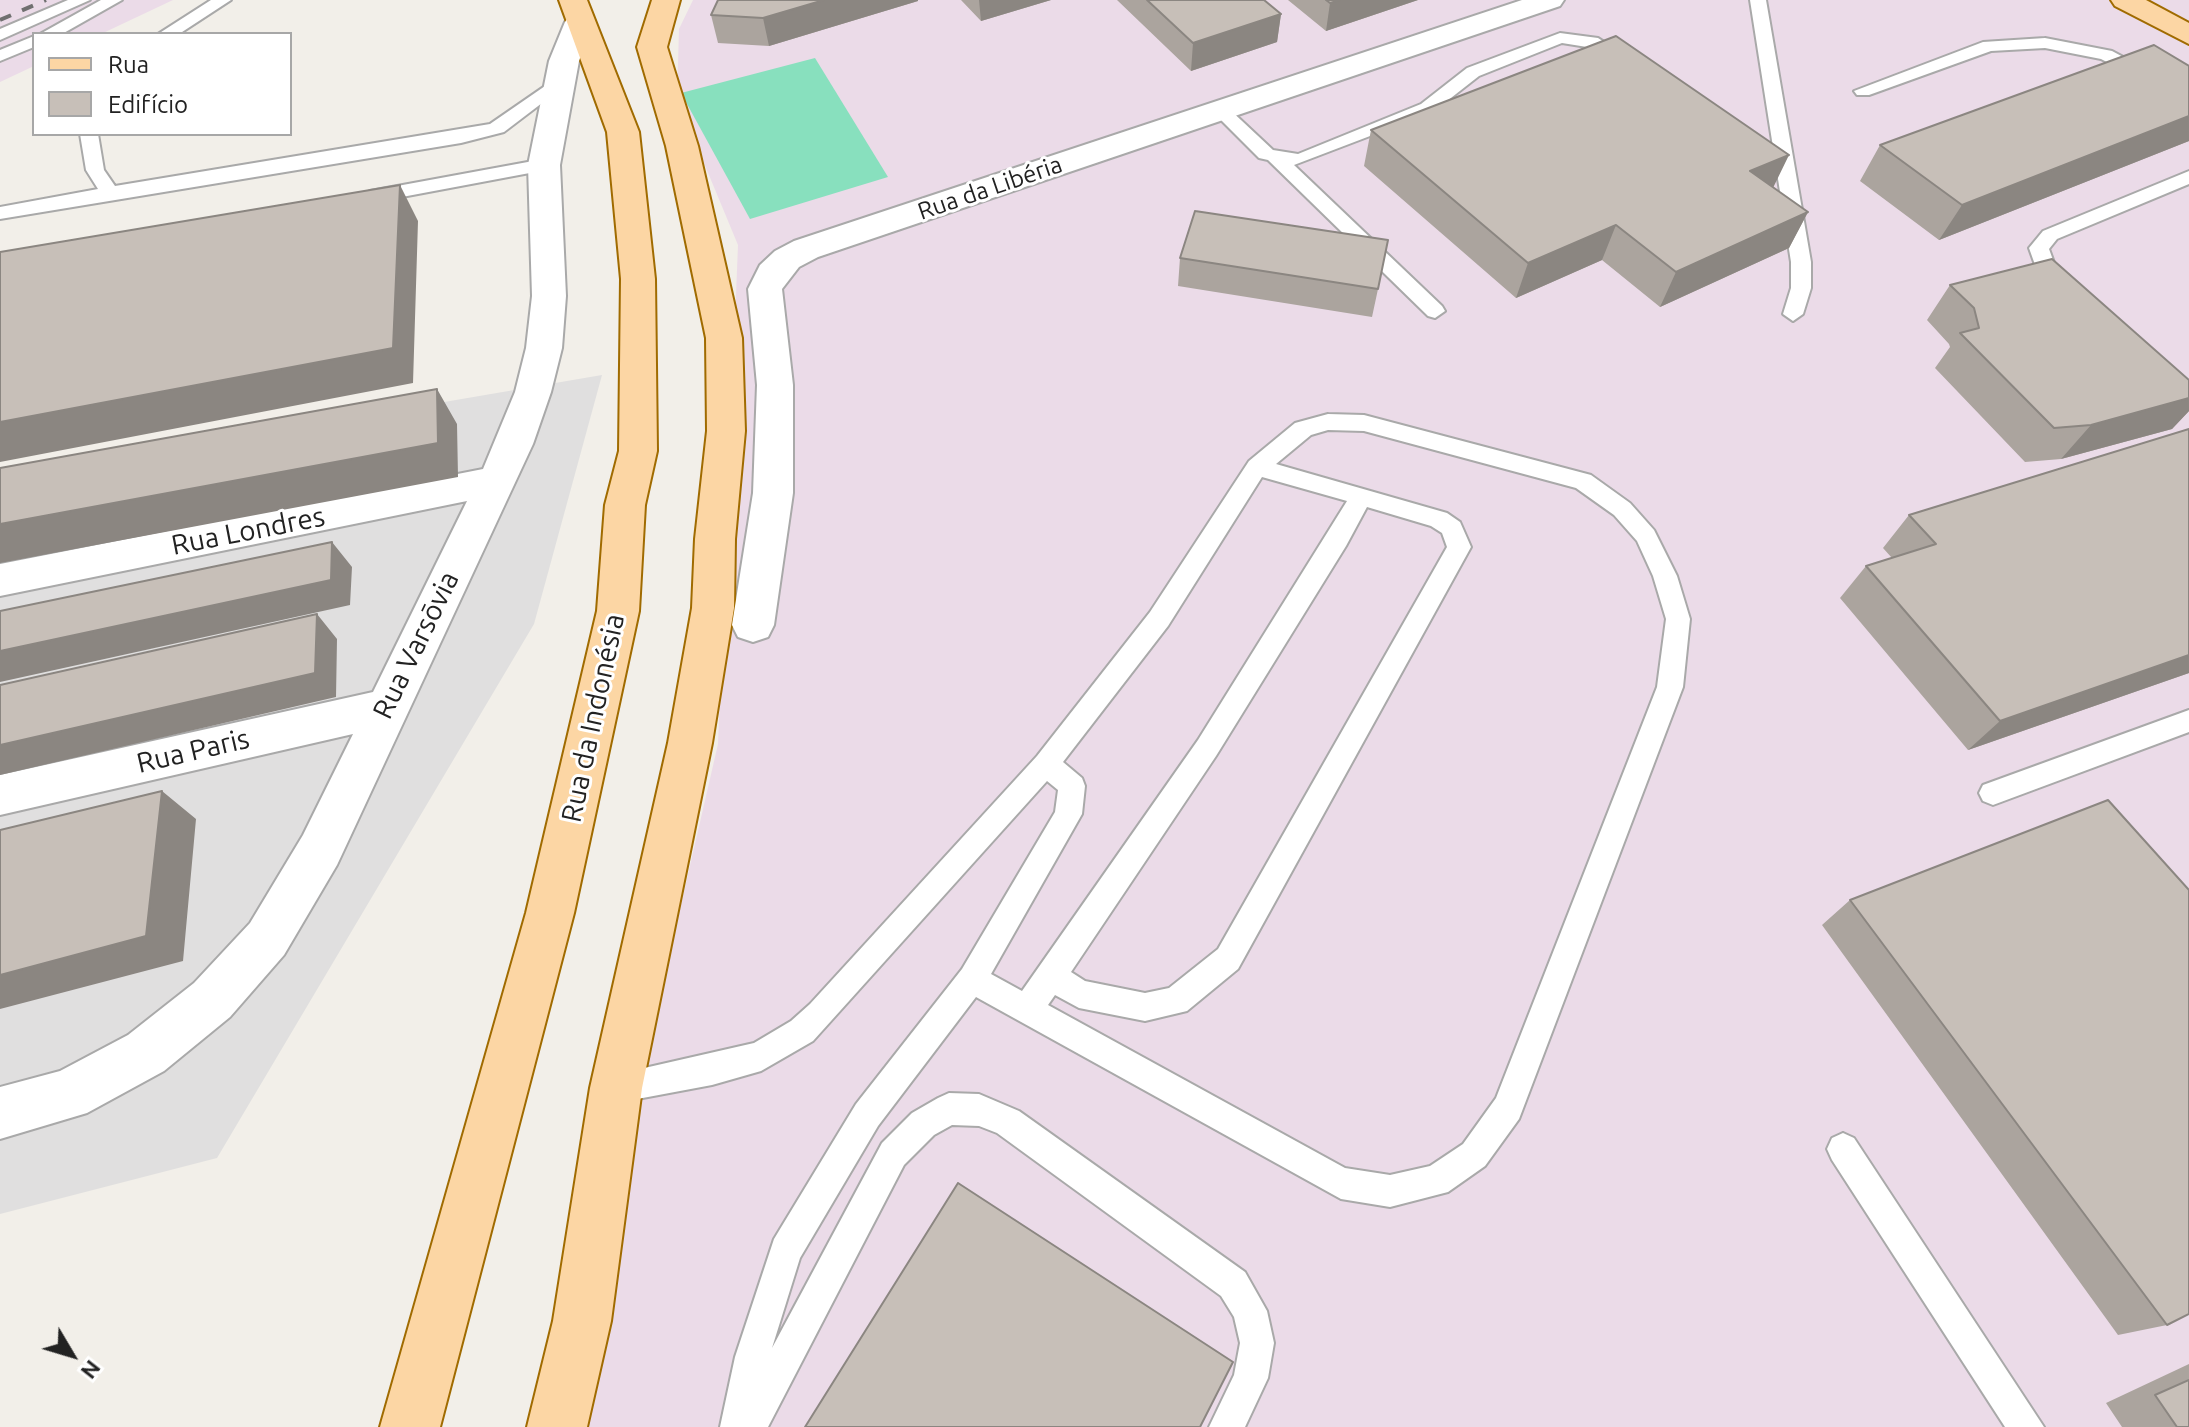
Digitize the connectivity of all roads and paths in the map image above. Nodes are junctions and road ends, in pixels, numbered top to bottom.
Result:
1 (82, 0) edge
2 (114, 0) edge
3 (223, 0) edge
4 (666, 0) edge
5 (1550, 0) edge
6 (1758, 0) edge
7 (2125, 0) edge
8 (576, 11) edge
9 (2154, 16) junction
10 (2189, 24) edge
11 (53, 32) edge
12 (170, 32) edge
13 (0, 35) edge
14 (2189, 35) edge
15 (32, 42) edge
16 (0, 56) edge
17 (1645, 76) edge
18 (561, 80) junction
19 (1863, 91) dead end
20 (2189, 99) edge
21 (1220, 110) junction
22 (89, 136) edge
23 (1276, 158) junction
24 (544, 165) junction
25 (2189, 177) edge
26 (110, 193) junction
27 (343, 202) edge
28 (0, 213) edge
29 (2074, 304) edge
30 (1435, 311) dead end
31 (1793, 314) dead end
32 (1257, 467) junction
33 (496, 481) junction
34 (1361, 496) junction
35 (0, 580) edge
36 (753, 625) dead end
37 (385, 708) junction
38 (2189, 721) edge
39 (1046, 764) junction
40 (1993, 793) dead end
41 (0, 795) edge
42 (1051, 976) junction
43 (972, 979) junction
44 (1027, 1009) junction
45 (616, 1088) junction
46 (0, 1113) edge
47 (1843, 1149) dead end
48 (410, 1427) edge
49 (557, 1427) edge
50 (738, 1427) edge
51 (749, 1427) edge
52 (1227, 1427) edge
53 (2026, 1427) edge

1 - 13 lane
2 - 11 lane
3 - 12 lane
4 - 45 main road
5 - 21 street, Rua da Libéria
6 - 31 lane
7 - 9 main road
8 - 18 street, Rua Varsōvia
8 - 48 main road, Rua da Indonésia
9 - 10 lane
9 - 14 main road
15 - 16 lane
17 - 23 lane
18 - 24 street, Rua Varsōvia
18 - 26 lane
19 - 20 lane
21 - 23 lane
21 - 36 street, Rua da Libéria
22 - 26 lane
23 - 30 lane
24 - 27 lane
24 - 33 street, Rua Varsōvia
25 - 29 lane
26 - 28 lane
32 - 34 lane
32 - 39 lane
32 - 44 lane
33 - 35 street, Rua Londres
33 - 37 street, Rua Varsōvia
34 - 42 lane
34 - 42 lane
37 - 41 street, Rua Paris
37 - 46 street, Rua Varsōvia
38 - 40 lane
39 - 43 lane
39 - 45 lane
42 - 44 lane
43 - 44 lane
43 - 50 lane
45 - 49 main road
47 - 53 lane
51 - 52 lane

